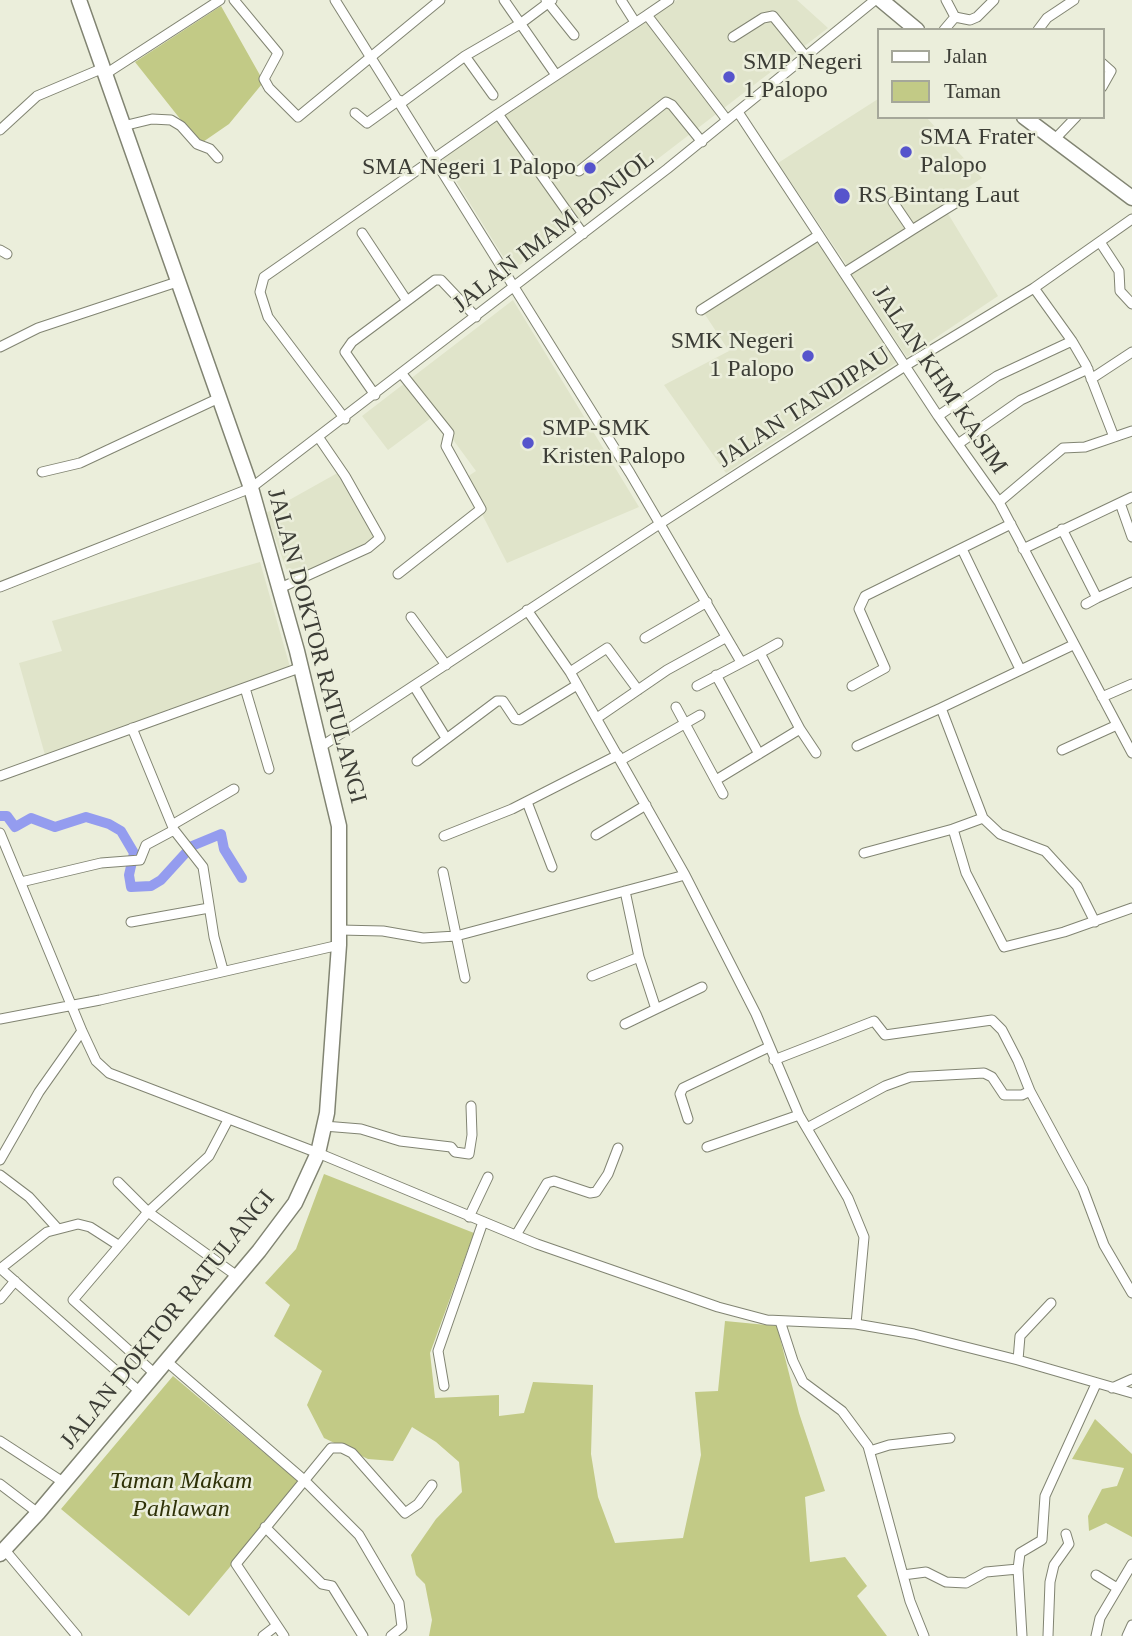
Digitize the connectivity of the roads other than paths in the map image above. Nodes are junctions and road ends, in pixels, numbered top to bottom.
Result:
1 (79, 0) edge
2 (220, 0) edge
3 (234, 0) edge
4 (335, 0) edge
5 (440, 0) edge
6 (504, 0) edge
7 (621, 0) edge
8 (669, 0) edge
9 (875, 0) edge
10 (881, 0) edge
11 (946, 0) edge
12 (994, 0) edge
13 (1074, 0) edge
14 (549, 1) edge
15 (647, 15) junction
16 (955, 17) junction
17 (635, 22) junction
18 (520, 24) junction
19 (915, 28) edge
20 (946, 28) edge
21 (1040, 28) edge
22 (574, 35) dead end
23 (733, 37) dead end
24 (372, 55) junction
25 (465, 55) junction
26 (807, 58) junction
27 (1104, 65) edge
28 (102, 72) junction
29 (556, 75) junction
30 (1104, 83) edge
31 (493, 95) dead end
32 (400, 102) junction
33 (738, 112) junction
34 (355, 113) dead end
35 (498, 114) junction
36 (1027, 119) edge
37 (1074, 119) edge
38 (727, 120) junction
39 (1, 126) edge
40 (123, 126) junction
41 (1054, 140) junction
42 (702, 142) junction
43 (218, 158) dead end
44 (436, 158) junction
45 (579, 172) dead end
46 (1132, 198) edge
47 (962, 199) dead end
48 (893, 202) dead end
49 (1132, 219) edge
50 (912, 230) junction
51 (362, 233) dead end
52 (583, 234) junction
53 (819, 234) junction
54 (1100, 242) junction
55 (844, 273) junction
56 (180, 281) junction
57 (515, 287) junction
58 (1034, 288) junction
59 (407, 301) junction
60 (1132, 304) edge
61 (701, 310) dead end
62 (476, 317) junction
63 (1072, 341) junction
64 (0, 347) edge
65 (1132, 352) edge
66 (905, 366) junction
67 (402, 374) junction
68 (1090, 374) junction
69 (375, 395) junction
70 (219, 398) junction
71 (938, 416) junction
72 (345, 419) junction
73 (1132, 431) edge
74 (1114, 437) junction
75 (319, 438) junction
76 (958, 444) junction
77 (42, 472) dead end
78 (251, 488) junction
79 (1132, 497) edge
80 (999, 502) junction
81 (1120, 503) junction
82 (661, 523) junction
83 (1011, 524) junction
84 (1062, 529) junction
85 (1132, 537) edge
86 (962, 549) junction
87 (1023, 549) junction
88 (398, 574) dead end
89 (1132, 582) edge
90 (0, 587) edge
91 (278, 589) junction
92 (1097, 598) junction
93 (707, 602) junction
94 (1086, 604) dead end
95 (527, 610) junction
96 (411, 617) dead end
97 (645, 638) dead end
98 (725, 638) junction
99 (778, 643) dead end
100 (1073, 645) junction
101 (760, 653) junction
102 (741, 662) junction
103 (446, 665) junction
104 (302, 667) junction
105 (1020, 670) junction
106 (570, 672) junction
107 (716, 675) junction
108 (1132, 684) edge
109 (578, 685) junction
110 (414, 686) junction
111 (697, 686) dead end
112 (852, 686) dead end
113 (245, 688) junction
114 (638, 690) junction
115 (1102, 697) junction
116 (676, 706) dead end
117 (941, 708) junction
118 (699, 715) dead end
119 (597, 718) junction
120 (685, 724) junction
121 (1117, 725) junction
122 (132, 728) junction
123 (800, 729) junction
124 (446, 738) junction
125 (322, 746) junction
126 (857, 746) dead end
127 (1062, 750) dead end
128 (816, 753) dead end
129 (1132, 753) edge
130 (759, 754) junction
131 (619, 757) junction
132 (417, 761) dead end
133 (269, 769) dead end
134 (0, 776) edge
135 (716, 780) junction
136 (234, 789) dead end
137 (723, 794) dead end
138 (527, 802) junction
139 (646, 805) junction
140 (983, 818) junction
141 (173, 827) junction
142 (953, 829) junction
143 (0, 834) edge
144 (596, 835) dead end
145 (444, 836) dead end
146 (864, 853) dead end
147 (4, 855) edge
148 (552, 867) dead end
149 (443, 872) dead end
150 (685, 875) junction
151 (21, 882) junction
152 (625, 891) junction
153 (209, 908) junction
154 (1132, 908) edge
155 (131, 922) dead end
156 (1095, 922) junction
157 (340, 930) junction
158 (456, 936) junction
159 (339, 945) junction
160 (639, 957) junction
161 (223, 970) junction
162 (592, 976) dead end
163 (465, 978) dead end
164 (702, 987) dead end
165 (71, 1005) junction
166 (656, 1009) junction
167 (0, 1019) edge
168 (625, 1024) dead end
169 (82, 1031) junction
170 (769, 1047) junction
171 (774, 1060) junction
172 (1030, 1091) junction
173 (471, 1106) dead end
174 (799, 1115) junction
175 (688, 1118) dead end
176 (228, 1120) junction
177 (324, 1126) junction
178 (807, 1128) junction
179 (707, 1147) dead end
180 (618, 1148) dead end
181 (318, 1153) junction
182 (0, 1160) edge
183 (0, 1175) edge
184 (488, 1177) dead end
185 (118, 1182) dead end
186 (148, 1212) junction
187 (469, 1217) junction
188 (483, 1222) junction
189 (58, 1229) junction
190 (516, 1235) junction
191 (118, 1245) junction
192 (0, 1268) edge
193 (237, 1276) junction
194 (15, 1281) junction
195 (1132, 1293) edge
196 (0, 1299) edge
197 (1051, 1303) dead end
198 (780, 1321) junction
199 (856, 1324) junction
200 (164, 1360) junction
201 (1018, 1360) junction
202 (154, 1373) junction
203 (1132, 1379) edge
204 (1096, 1384) junction
205 (443, 1386) dead end
206 (1112, 1388) junction
207 (139, 1391) junction
208 (1132, 1393) edge
209 (950, 1438) dead end
210 (0, 1441) edge
211 (870, 1451) junction
212 (304, 1480) junction
213 (63, 1482) junction
214 (0, 1485) edge
215 (432, 1485) dead end
216 (38, 1514) junction
217 (265, 1527) junction
218 (1066, 1534) dead end
219 (2, 1552) edge
220 (1132, 1564) edge
221 (1018, 1569) junction
222 (903, 1575) junction
223 (1096, 1576) dead end
224 (1117, 1588) junction
225 (1132, 1625) edge
226 (276, 1626) junction
227 (77, 1636) edge
228 (263, 1636) edge
229 (284, 1636) edge
230 (363, 1636) edge
231 (391, 1636) edge
232 (924, 1636) edge
233 (1022, 1636) edge
234 (1048, 1636) edge
235 (1096, 1636) edge
236 (1127, 1636) edge

1 - 28 highway, JALAN DOKTOR RATULANGI
2 - 28 street
3 - 24 street
4 - 24 street
5 - 24 street
6 - 18 street
7 - 17 street
8 - 15 street
9 - 26 street, JALAN IMAM BONJOL
10 - 19 highway
11 - 16 street
12 - 16 street
13 - 21 street
14 - 18 street
14 - 22 street
15 - 17 street
15 - 38 street
16 - 20 street
17 - 29 street
18 - 25 street
18 - 29 street
23 - 26 street
24 - 32 street
25 - 31 street
25 - 32 street
26 - 33 street, JALAN IMAM BONJOL
27 - 30 street
28 - 39 street
28 - 40 highway, JALAN DOKTOR RATULANGI
29 - 35 street
32 - 34 street
32 - 44 street
33 - 38 street, JALAN IMAM BONJOL
33 - 53 street, JALAN KHM KASIM
35 - 44 street
35 - 52 street
36 - 41 highway
37 - 41 street
38 - 42 street, JALAN IMAM BONJOL
40 - 43 street
40 - 56 highway, JALAN DOKTOR RATULANGI
41 - 46 highway
42 - 45 street
42 - 52 street, JALAN IMAM BONJOL
44 - 57 street
44 - 72 street
47 - 50 street
48 - 50 street
49 - 54 street, JALAN TANDIPAU
50 - 55 street
51 - 59 street
52 - 57 street, JALAN IMAM BONJOL
53 - 55 street, JALAN KHM KASIM
53 - 61 street
54 - 58 street, JALAN TANDIPAU
54 - 60 street
55 - 66 street, JALAN KHM KASIM
56 - 64 street
56 - 70 highway, JALAN DOKTOR RATULANGI
57 - 62 street, JALAN IMAM BONJOL
57 - 82 street
58 - 63 street
58 - 66 street, JALAN TANDIPAU
59 - 62 street
59 - 69 street
62 - 67 street, JALAN IMAM BONJOL
63 - 68 street
63 - 71 street
65 - 68 street
66 - 71 street, JALAN KHM KASIM
66 - 82 street, JALAN TANDIPAU
67 - 69 street, JALAN IMAM BONJOL
67 - 88 street
68 - 74 street
68 - 76 street
69 - 72 street, JALAN IMAM BONJOL
70 - 77 street
70 - 78 highway, JALAN DOKTOR RATULANGI
71 - 76 street, JALAN KHM KASIM
72 - 75 street, JALAN IMAM BONJOL
73 - 74 street
74 - 80 street
75 - 78 street, JALAN IMAM BONJOL
75 - 91 street
76 - 80 street, JALAN KHM KASIM
78 - 90 street, JALAN IMAM BONJOL
78 - 91 highway, JALAN DOKTOR RATULANGI
79 - 81 street
80 - 83 street, JALAN KHM KASIM
81 - 84 street
81 - 85 street
82 - 93 street
82 - 95 street, JALAN TANDIPAU
83 - 86 street
83 - 87 street, JALAN KHM KASIM
84 - 87 street
84 - 92 street
86 - 105 street
86 - 112 street
87 - 100 street, JALAN KHM KASIM
89 - 92 street
91 - 104 highway, JALAN DOKTOR RATULANGI
92 - 94 street
93 - 97 street
93 - 98 street
95 - 103 street, JALAN TANDIPAU
95 - 106 street
96 - 103 street
98 - 102 street
98 - 114 street
99 - 101 street
100 - 105 street
100 - 115 street, JALAN KHM KASIM
101 - 102 street
101 - 123 street
102 - 107 street
103 - 110 street, JALAN TANDIPAU
104 - 113 street
104 - 125 highway, JALAN DOKTOR RATULANGI
105 - 117 street
106 - 109 street
106 - 114 street
107 - 111 street
107 - 130 street
108 - 115 street
109 - 119 street
109 - 124 street
110 - 124 street
110 - 125 street, JALAN TANDIPAU
113 - 122 street
113 - 133 street
114 - 119 street
115 - 121 street, JALAN KHM KASIM
116 - 120 street
117 - 126 street
117 - 140 street
118 - 120 street
119 - 131 street
120 - 131 street
120 - 135 street
121 - 127 street
121 - 129 street, JALAN KHM KASIM
122 - 134 street
122 - 141 street
123 - 128 street
123 - 130 street
124 - 132 street
125 - 157 highway, JALAN DOKTOR RATULANGI
130 - 135 street
131 - 138 street
131 - 139 street
135 - 137 street
136 - 141 street
138 - 145 street
138 - 148 street
139 - 144 street
139 - 150 street
140 - 142 street
140 - 156 street
141 - 151 street
141 - 153 street
142 - 146 street
142 - 156 street
143 - 147 street
147 - 151 street
149 - 158 street
150 - 152 street
150 - 170 street
151 - 165 street
152 - 158 street
152 - 160 street
153 - 155 street
153 - 161 street
154 - 156 street
157 - 158 street
157 - 159 highway, JALAN DOKTOR RATULANGI
158 - 163 street
159 - 161 street
159 - 177 highway, JALAN DOKTOR RATULANGI
160 - 162 street
160 - 166 street
161 - 165 street
164 - 166 street
165 - 167 street
165 - 169 street
166 - 168 street
169 - 176 street
169 - 182 street
170 - 171 street
170 - 175 street
171 - 172 street
171 - 174 street
172 - 178 street
172 - 195 street
173 - 177 street
174 - 178 street
174 - 179 street
176 - 181 street
176 - 186 street
177 - 181 highway, JALAN DOKTOR RATULANGI
178 - 199 street
180 - 190 street
181 - 187 street
181 - 193 highway, JALAN DOKTOR RATULANGI
183 - 189 street
184 - 187 street
185 - 186 street
186 - 191 street
186 - 193 street
187 - 188 street
188 - 190 street
188 - 205 street
189 - 191 street
189 - 192 street
190 - 198 street
191 - 202 street
192 - 194 street
193 - 200 highway, JALAN DOKTOR RATULANGI
194 - 196 street
194 - 207 street
197 - 201 street
198 - 199 street
198 - 211 street
199 - 201 street
200 - 202 highway, JALAN DOKTOR RATULANGI
200 - 212 street
201 - 204 street
202 - 207 highway, JALAN DOKTOR RATULANGI
203 - 206 street
204 - 206 street
204 - 221 street
206 - 208 street
207 - 213 highway, JALAN DOKTOR RATULANGI
209 - 211 street
210 - 213 street
211 - 222 street
212 - 215 street
212 - 217 street
212 - 231 street
213 - 216 highway, JALAN DOKTOR RATULANGI
214 - 216 street
216 - 219 highway, JALAN DOKTOR RATULANGI
217 - 226 street
217 - 230 street
218 - 234 street
219 - 227 street
220 - 224 street
221 - 222 street
221 - 233 street
222 - 232 street
223 - 224 street
224 - 235 street
225 - 236 street
226 - 228 street
226 - 229 street

